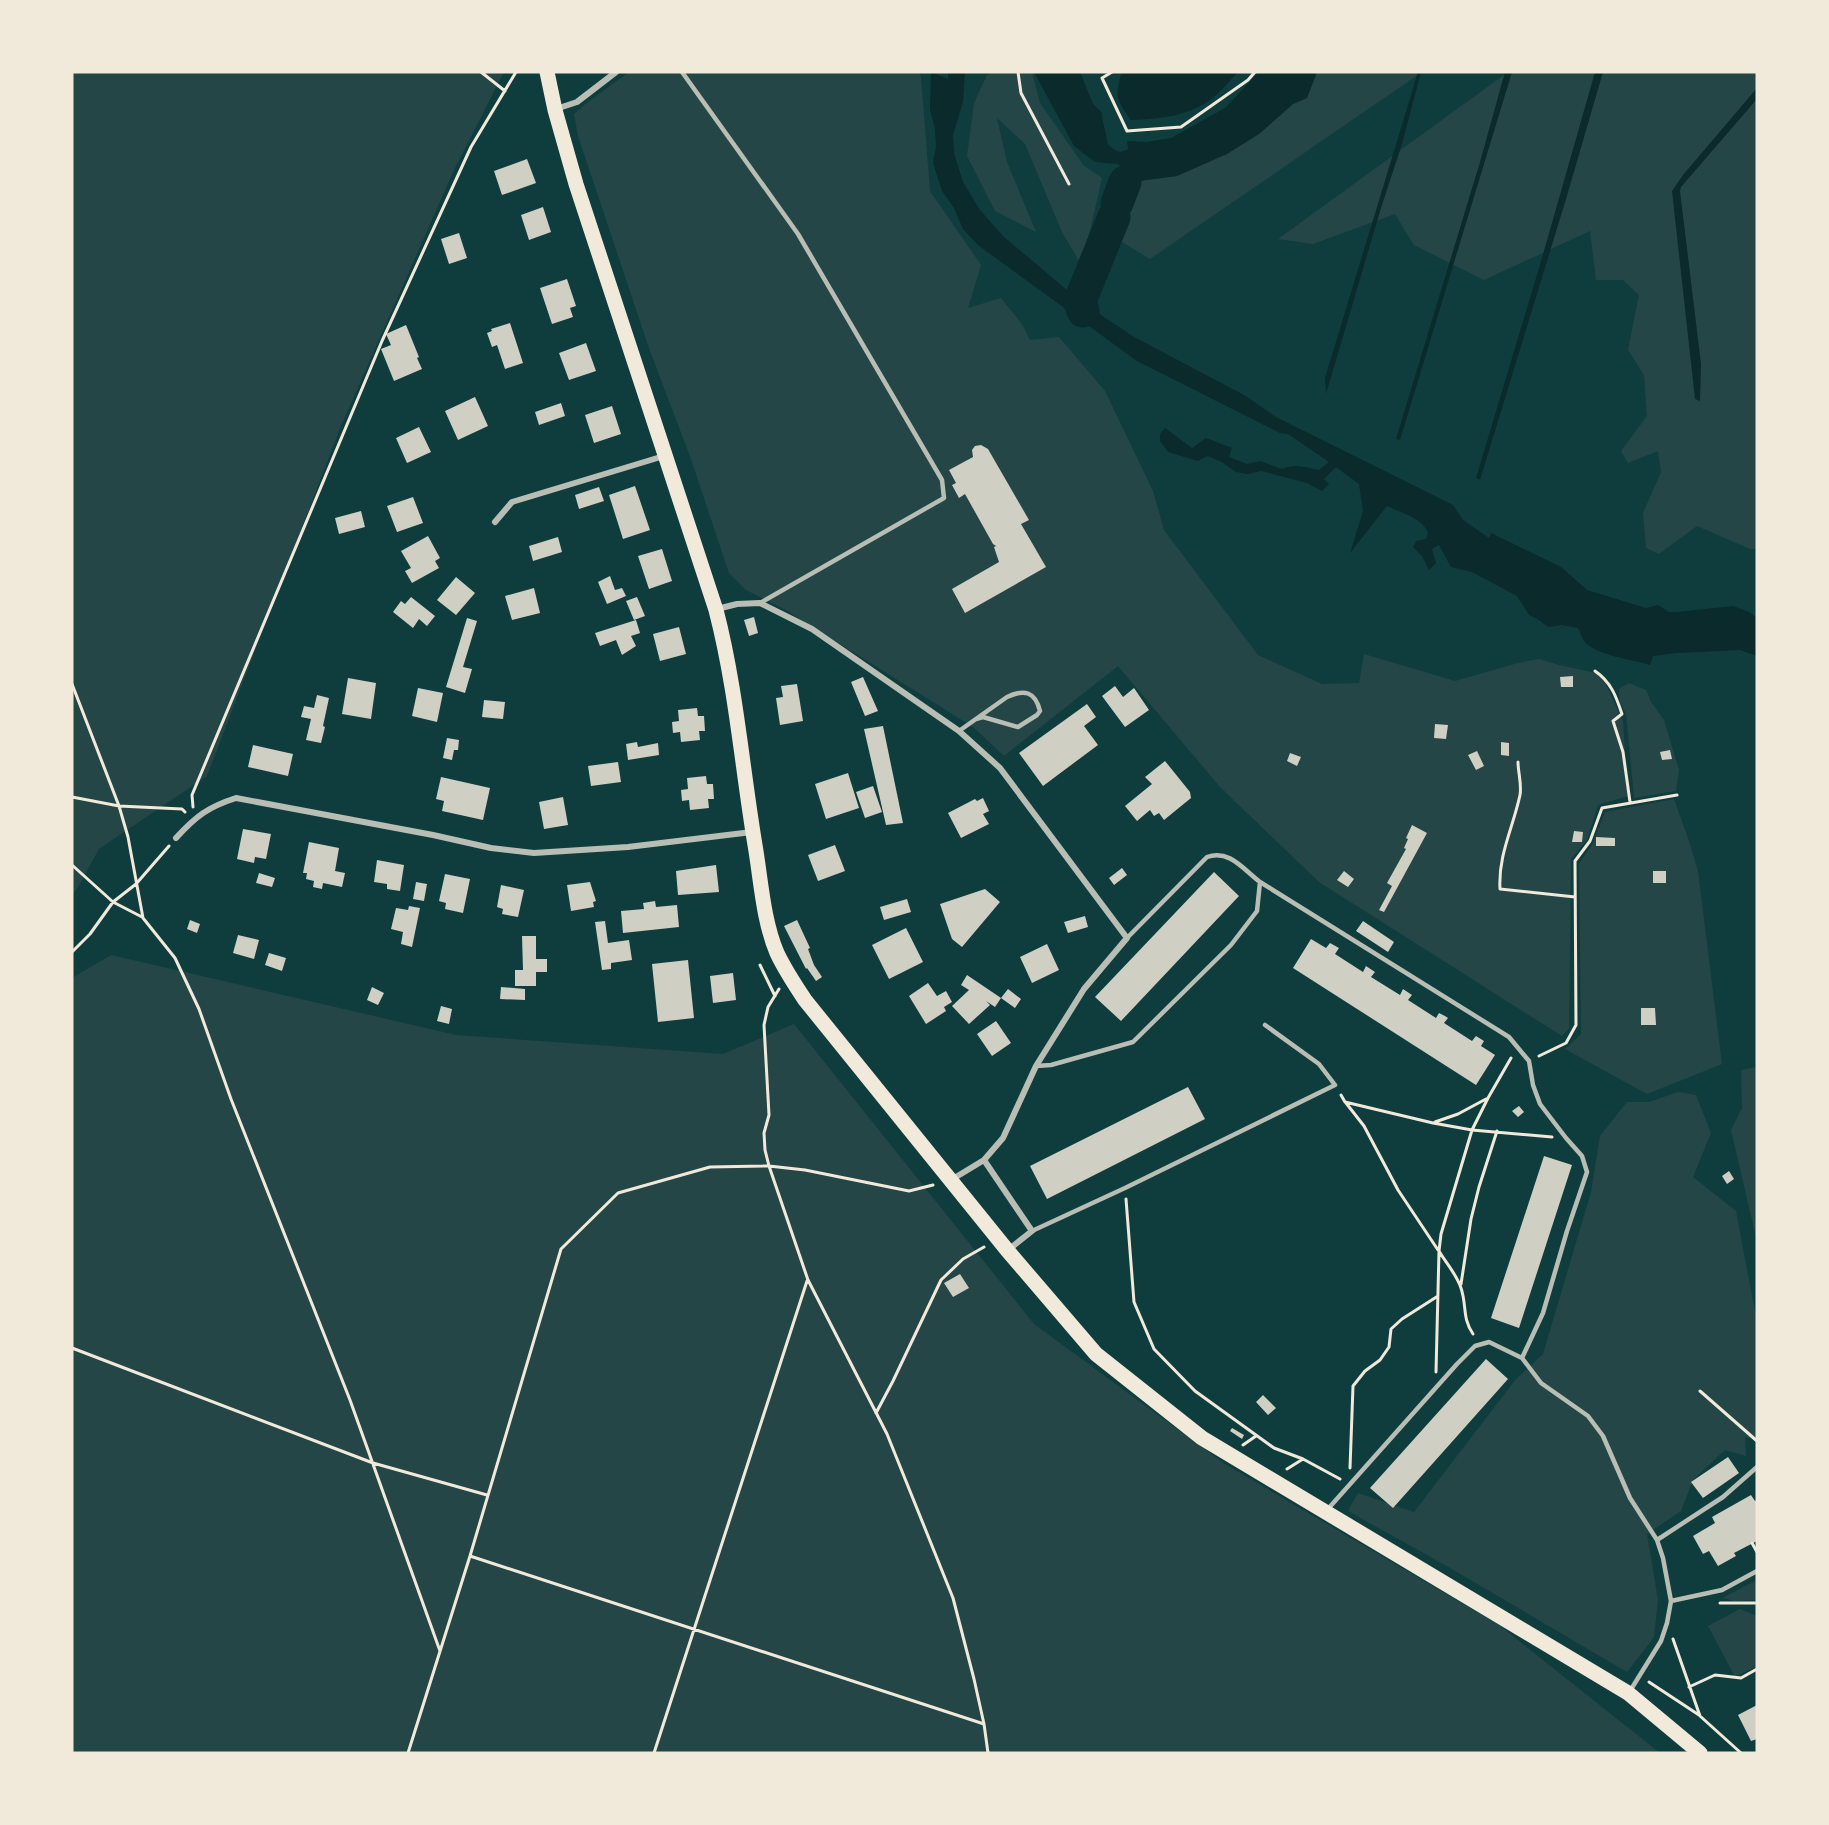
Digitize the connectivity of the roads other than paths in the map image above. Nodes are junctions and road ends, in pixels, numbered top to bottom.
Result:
1 (547, 72) edge
2 (616, 72) edge
3 (682, 72) edge
4 (555, 110) junction
5 (664, 456) junction
6 (495, 522) dead end
7 (760, 603) junction
8 (716, 610) junction
9 (976, 719) junction
10 (959, 731) junction
11 (753, 831) junction
12 (176, 838) road end
13 (1260, 882) junction
14 (1127, 938) junction
15 (1265, 1025) dead end
16 (1036, 1066) junction
17 (984, 1160) junction
18 (950, 1180) junction
19 (1032, 1231) junction
20 (1003, 1245) junction
21 (1522, 1358) junction
22 (1757, 1467) edge
23 (1324, 1512) junction
24 (1657, 1540) junction
25 (1757, 1571) edge
26 (1671, 1601) junction
27 (1628, 1694) junction
28 (1700, 1753) edge

1 - 4 main road
2 - 4 street
3 - 7 lane
4 - 5 main road
5 - 6 street
5 - 8 main road
7 - 8 street
7 - 10 street
8 - 11 main road
9 - 9 lane
9 - 10 lane
10 - 14 street
11 - 12 street
11 - 18 main road
13 - 14 lane
13 - 16 lane
13 - 21 lane
14 - 16 street
15 - 19 lane
16 - 17 street
17 - 18 street
17 - 19 street
18 - 20 main road
19 - 20 street
20 - 23 main road
21 - 23 lane
21 - 24 lane
22 - 24 lane
23 - 27 main road
24 - 26 lane
25 - 26 lane
26 - 27 lane
27 - 28 main road

